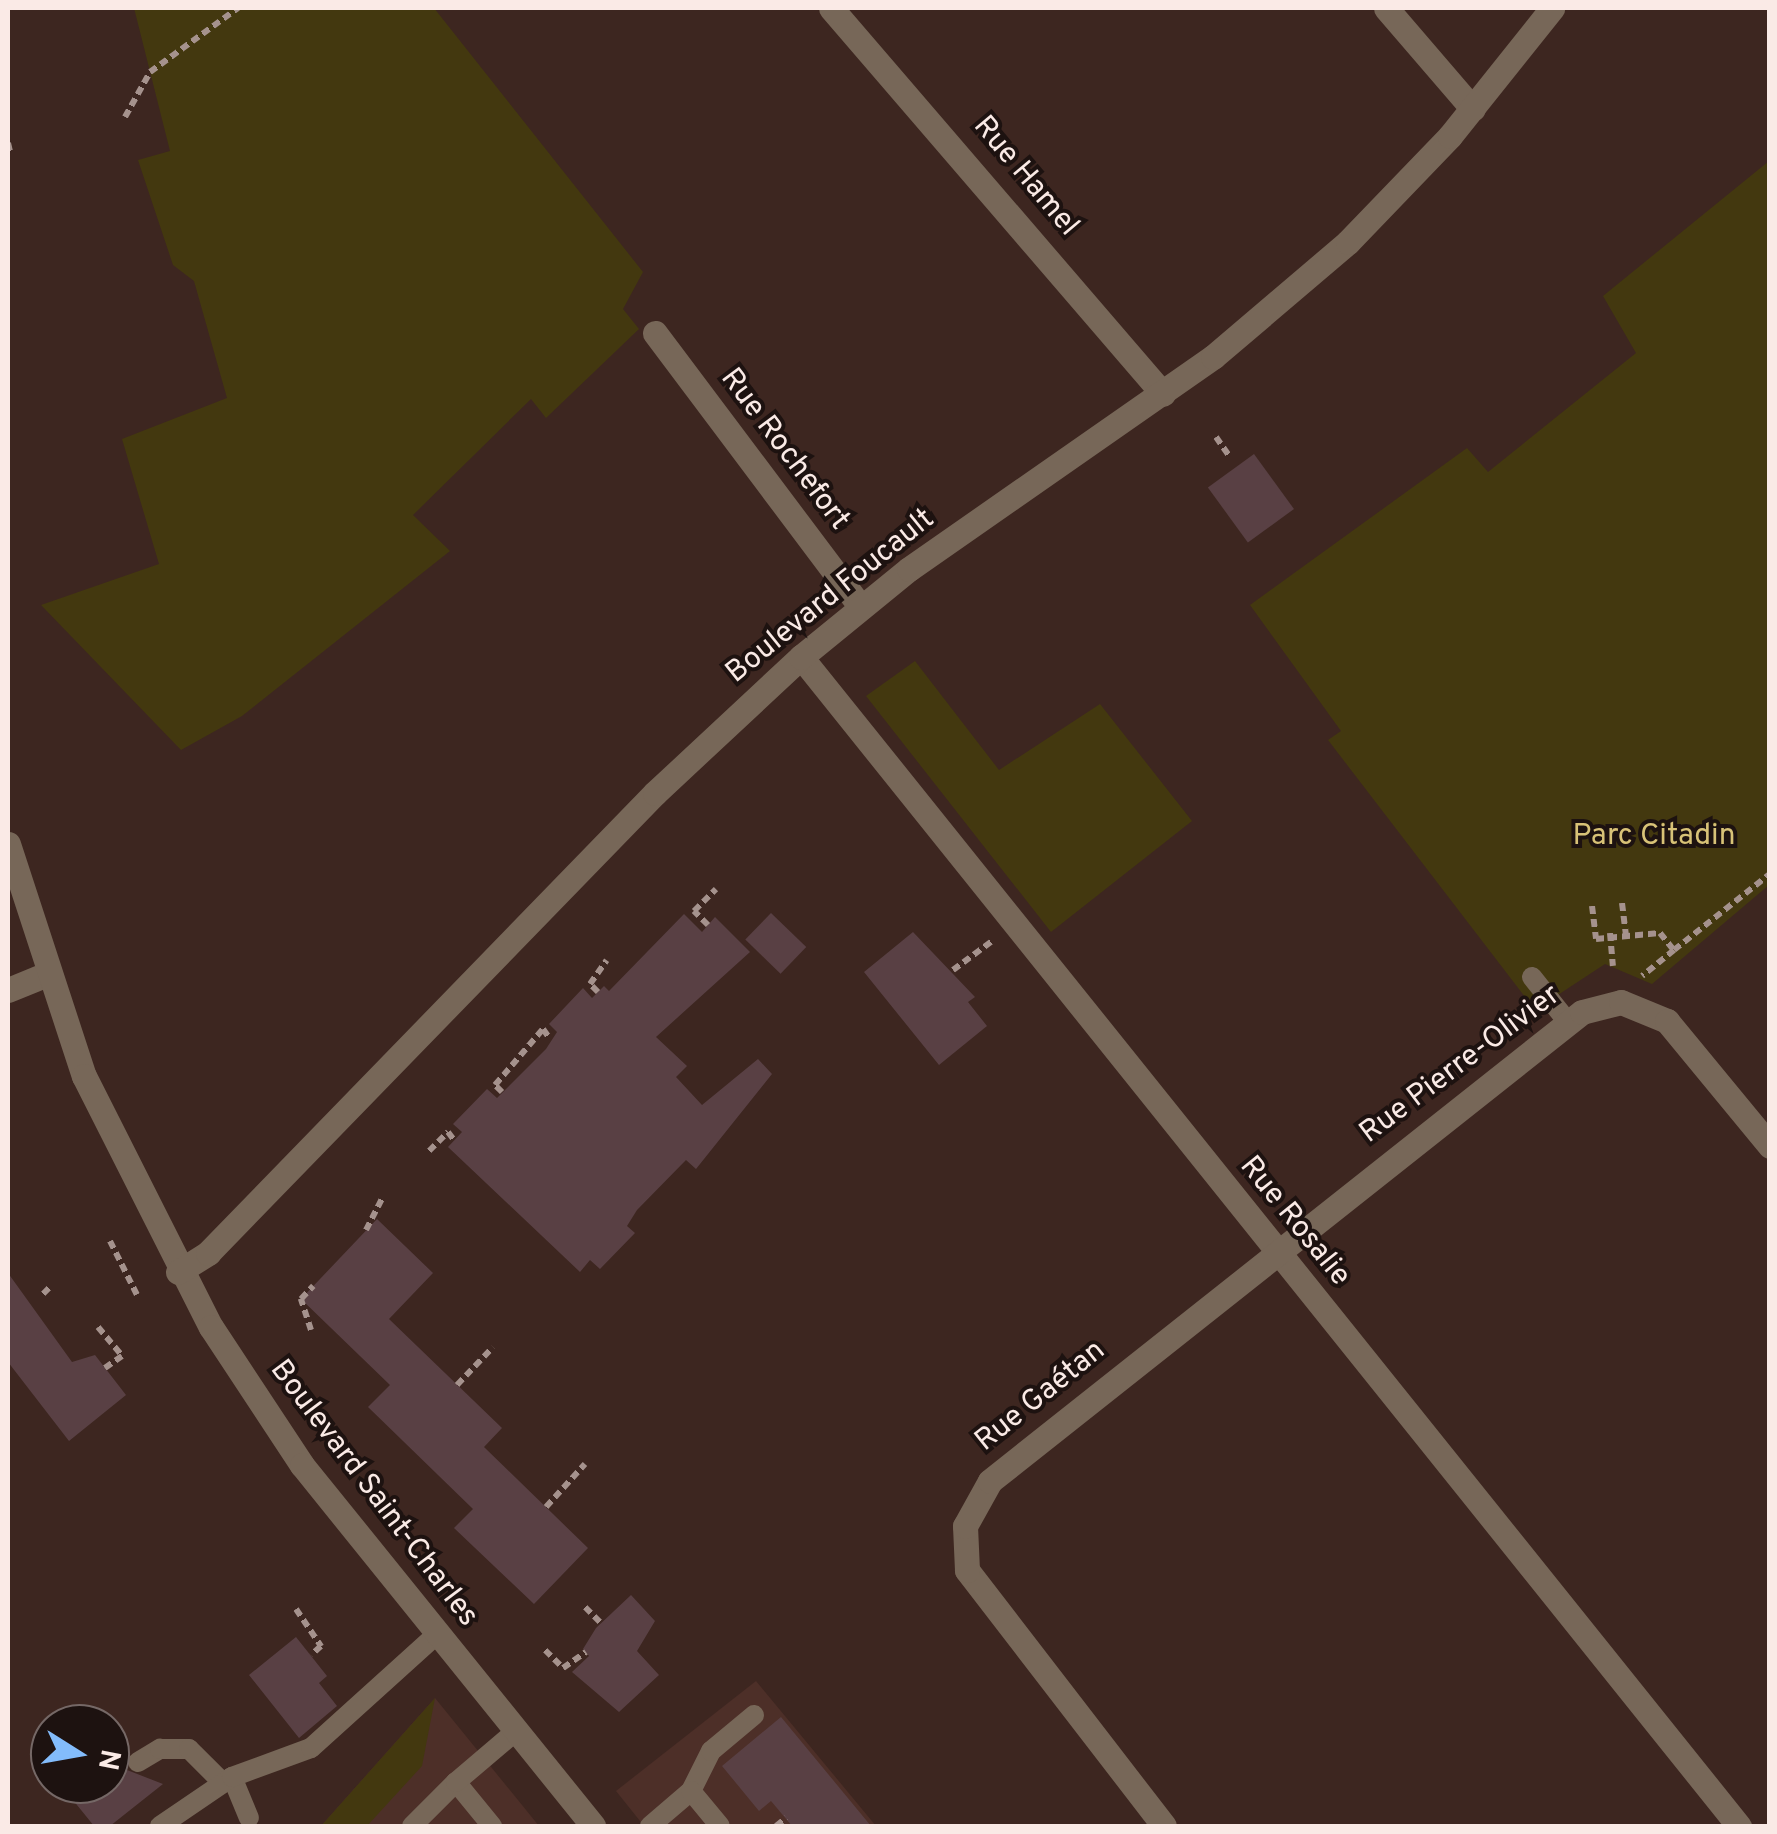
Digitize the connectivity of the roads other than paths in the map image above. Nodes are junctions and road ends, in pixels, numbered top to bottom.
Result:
1 (831, 8) edge
2 (1386, 8) edge
3 (1552, 8) edge
4 (1473, 108) junction
5 (654, 333) dead end
6 (1162, 394) junction
7 (861, 607) junction
8 (801, 657) junction
9 (8, 844) edge
10 (47, 974) junction
11 (1532, 977) dead end
12 (8, 990) edge
13 (1567, 1021) junction
14 (1770, 1146) edge
15 (1274, 1250) junction
16 (178, 1272) junction
17 (437, 1634) junction
18 (754, 1716) dead end
19 (516, 1732) junction
20 (138, 1762) dead end
21 (228, 1780) junction
22 (456, 1782) junction
23 (691, 1791) junction
24 (249, 1818) dead end
25 (160, 1826) edge
26 (412, 1826) edge
27 (492, 1826) edge
28 (593, 1826) edge
29 (650, 1826) edge
30 (720, 1826) edge
31 (1164, 1826) edge
32 (1739, 1826) edge

1 - 6 street, Rue Hamel
2 - 4 street
3 - 4 street, Boulevard Foucault
4 - 6 street, Boulevard Foucault
5 - 7 street, Rue Rochefort
6 - 7 street, Boulevard Foucault
7 - 8 street, Boulevard Foucault
8 - 15 street, Rue Rosalie
8 - 16 street, Boulevard Foucault
9 - 10 street, Boulevard Saint-Charles
10 - 12 street
10 - 16 street, Boulevard Saint-Charles
11 - 13 lane
13 - 14 street, Rue Pierre-Olivier
13 - 15 street, Rue Pierre-Olivier
15 - 31 street, Rue Gaétan
15 - 32 street, Rue Rosalie
16 - 17 street, Boulevard Saint-Charles
17 - 19 street, Boulevard Saint-Charles
17 - 21 lane
18 - 23 lane
19 - 22 lane
19 - 28 street, Boulevard Saint-Charles
20 - 21 lane
21 - 24 lane
21 - 25 lane
22 - 26 lane
22 - 27 lane
23 - 29 lane
23 - 30 lane

